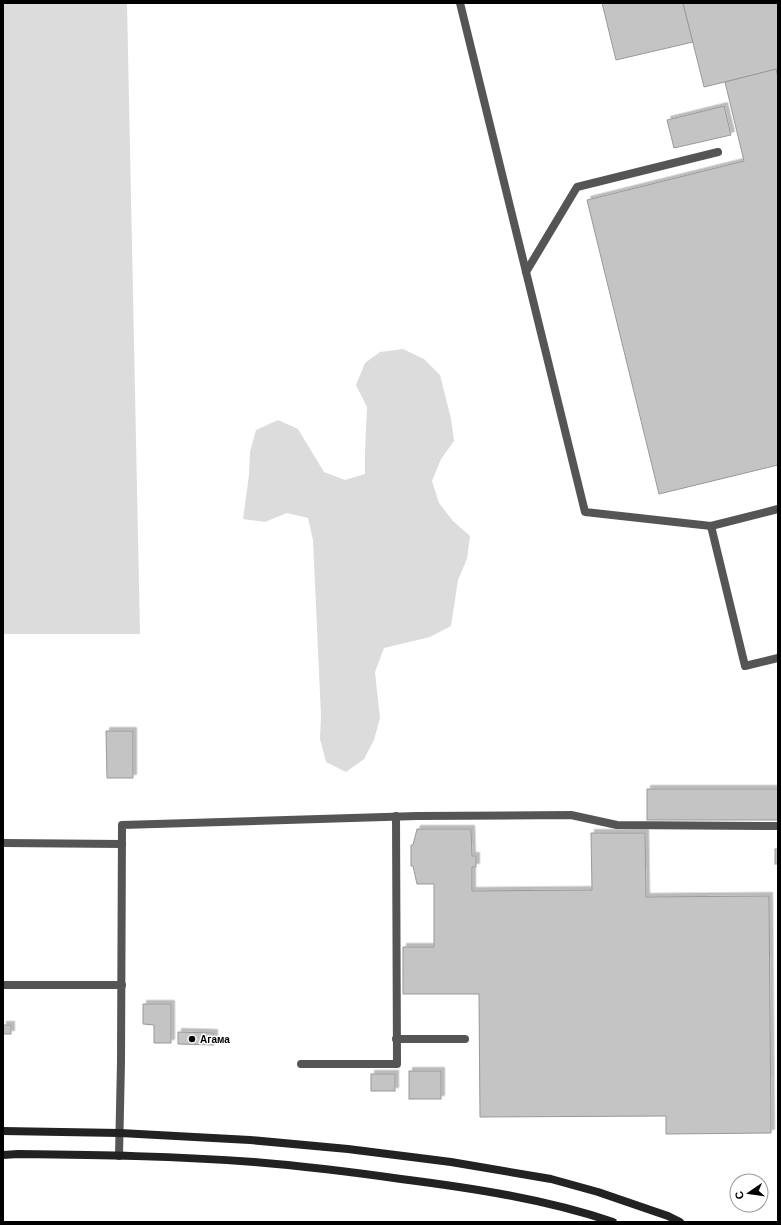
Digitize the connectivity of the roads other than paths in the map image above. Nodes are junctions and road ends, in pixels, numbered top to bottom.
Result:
1 (460, 3) edge
2 (718, 152) dead end
3 (526, 272) junction
4 (778, 509) edge
5 (711, 526) junction
6 (778, 658) edge
7 (396, 816) junction
8 (778, 826) edge
9 (3, 844) edge
10 (122, 844) junction
11 (3, 985) edge
12 (122, 985) junction
13 (396, 1039) junction
14 (465, 1039) dead end
15 (301, 1064) dead end
16 (3, 1131) edge
17 (120, 1133) junction
18 (3, 1155) edge
19 (119, 1156) junction
20 (613, 1222) edge
21 (680, 1222) edge

1 - 3 lane
2 - 3 lane
3 - 5 lane
4 - 5 lane
5 - 6 lane
7 - 8 lane
7 - 10 lane
7 - 13 lane
9 - 10 lane
10 - 12 lane
11 - 12 lane
12 - 17 lane
13 - 14 lane
13 - 15 lane
16 - 17 main road
17 - 19 lane
17 - 21 main road
18 - 19 main road
19 - 20 main road

